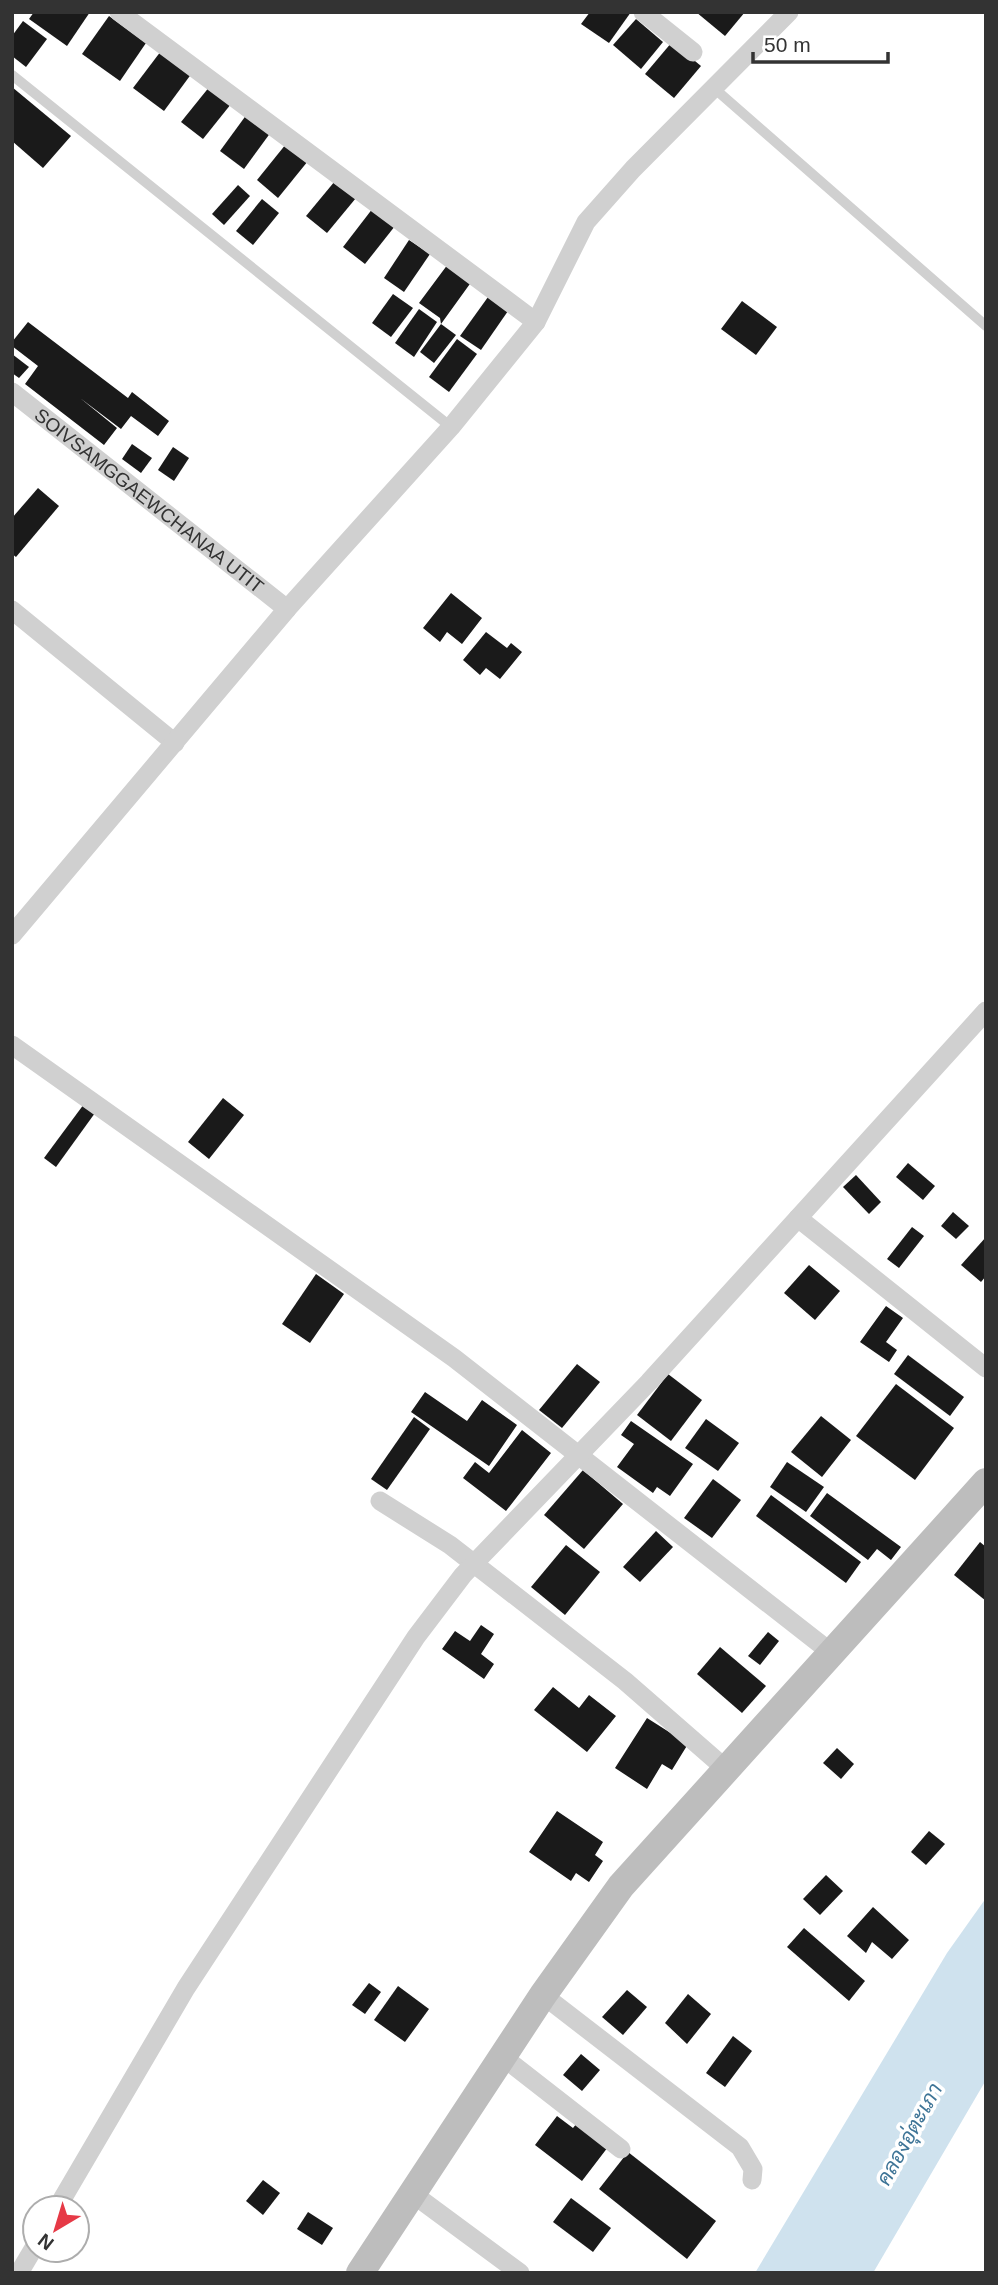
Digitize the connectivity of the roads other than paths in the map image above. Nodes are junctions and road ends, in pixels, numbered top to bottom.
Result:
1 (119, 12) edge
2 (643, 12) edge
3 (789, 12) edge
4 (693, 52) dead end
5 (12, 75) edge
6 (715, 89) junction
7 (536, 322) junction
8 (986, 326) edge
9 (12, 392) edge
10 (451, 427) junction
11 (287, 609) junction
12 (12, 610) edge
13 (175, 743) junction
14 (12, 935) edge
15 (986, 1011) edge
16 (12, 1045) edge
17 (798, 1219) junction
18 (986, 1368) edge
19 (580, 1453) junction
20 (986, 1482) edge
21 (380, 1501) dead end
22 (472, 1565) junction
23 (833, 1654) junction
24 (727, 1770) junction
25 (543, 1995) junction
26 (503, 2057) junction
27 (621, 2149) dead end
28 (752, 2180) dead end
29 (65, 2194) edge
30 (413, 2194) junction
31 (360, 2273) edge
32 (520, 2273) edge

1 - 7 street
2 - 4 street
3 - 6 street
5 - 10 lane
6 - 7 street
6 - 8 lane
7 - 10 street
9 - 11 street, SOIVSAMGGAEWCHANAA UTIT
10 - 11 street
11 - 13 street
12 - 13 street
13 - 14 street
15 - 17 street
16 - 19 street
17 - 18 street
17 - 19 street
19 - 22 street
19 - 23 street
20 - 23 street
21 - 22 street
22 - 24 street
22 - 29 street
23 - 24 street
24 - 25 street
25 - 26 street
25 - 28 street
26 - 27 street
26 - 30 street
30 - 31 street
30 - 32 street

